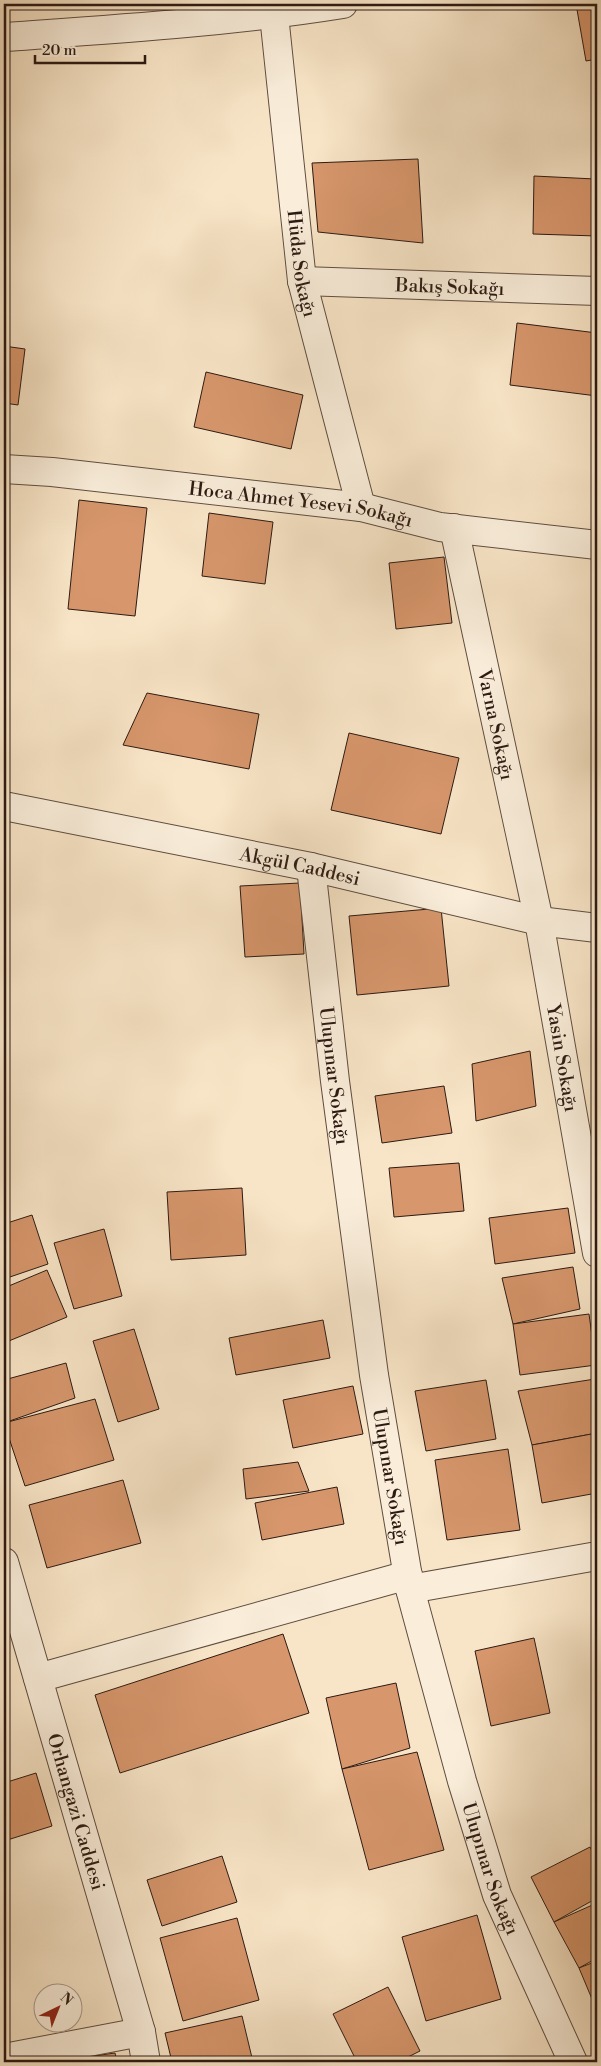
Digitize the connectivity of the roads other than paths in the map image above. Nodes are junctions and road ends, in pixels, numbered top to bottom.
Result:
1 (343, 4) edge
2 (199, 13) edge
3 (274, 15) junction
4 (4, 37) edge
5 (302, 281) junction
6 (597, 291) edge
7 (4, 469) edge
8 (361, 507) junction
9 (454, 528) junction
10 (597, 545) edge
11 (4, 806) edge
12 (311, 867) junction
13 (539, 921) junction
14 (597, 928) edge
15 (597, 1253) edge
16 (597, 1556) edge
17 (4, 1562) edge
18 (409, 1582) junction
19 (38, 1678) junction
20 (140, 2032) junction
21 (4, 2058) edge
22 (146, 2062) edge
23 (573, 2062) edge

1 - 3 street
2 - 3 street
2 - 4 street
3 - 5 street, Hüda Sokağı
5 - 6 street, Bakış Sokağı
5 - 8 street, Hüda Sokağı
7 - 8 street, Hoca Ahmet Yesevi Sokağı
8 - 9 street, Hoca Ahmet Yesevi Sokağı
9 - 10 street, Hoca Ahmet Yesevi Sokağı
9 - 13 street, Varna Sokağı
11 - 12 street, Akgül Caddesi
12 - 13 street, Akgül Caddesi
12 - 18 street, Ulupınar Sokağı
13 - 14 street, Akgül Caddesi
13 - 15 street, Yasin Sokağı
16 - 18 street
17 - 19 street, Orhangazi Caddesi
18 - 19 street
18 - 23 street, Ulupınar Sokağı
19 - 20 street, Orhangazi Caddesi
20 - 21 street
20 - 22 street, Orhangazi Caddesi

